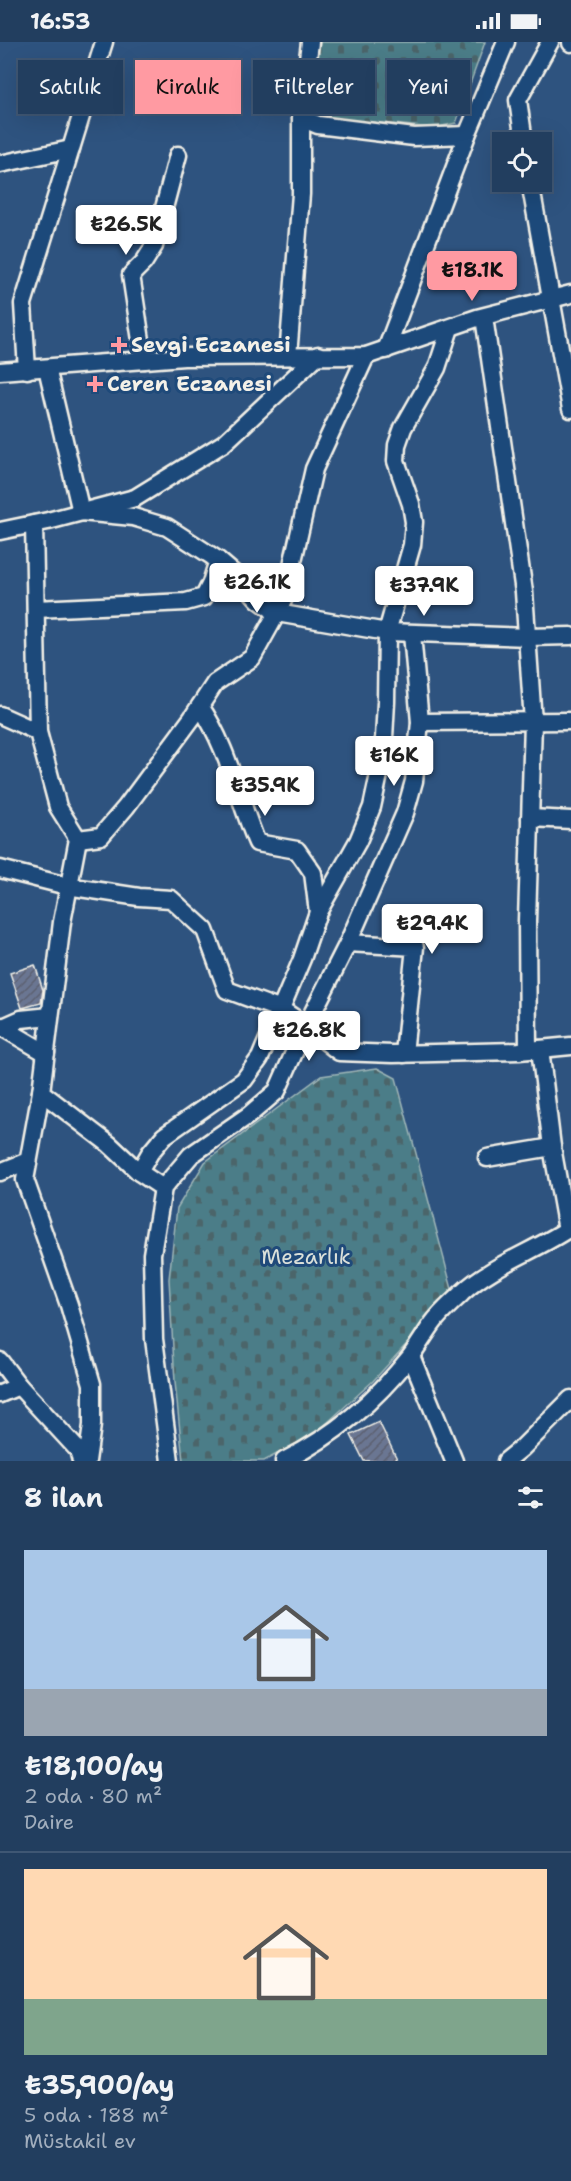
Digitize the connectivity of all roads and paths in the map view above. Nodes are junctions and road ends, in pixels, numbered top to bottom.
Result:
1 (104, 42) edge
2 (310, 42) edge
3 (506, 42) edge
4 (550, 42) edge
5 (301, 118) junction
6 (523, 132) edge
7 (467, 135) junction
8 (71, 149) junction
9 (178, 155) dead end
10 (0, 164) edge
11 (532, 192) edge
12 (571, 294) edge
13 (552, 299) junction
14 (484, 317) junction
15 (450, 328) junction
16 (386, 350) junction
17 (318, 355) junction
18 (288, 356) junction
19 (366, 356) junction
20 (144, 360) junction
21 (47, 368) junction
22 (27, 370) junction
23 (0, 371) edge
24 (571, 409) edge
25 (81, 512) junction
26 (34, 524) junction
27 (0, 531) edge
28 (218, 560) junction
29 (36, 609) junction
30 (277, 614) junction
31 (387, 632) junction
32 (412, 634) junction
33 (571, 636) edge
34 (528, 637) junction
35 (200, 706) junction
36 (0, 715) edge
37 (420, 722) junction
38 (533, 722) junction
39 (571, 722) edge
40 (38, 732) junction
41 (530, 818) junction
42 (571, 820) edge
43 (78, 839) junction
44 (0, 869) edge
45 (67, 886) junction
46 (318, 912) junction
47 (348, 943) junction
48 (281, 1010) junction
49 (50, 1016) junction
50 (2, 1026) edge
51 (306, 1026) junction
52 (571, 1046) edge
53 (534, 1050) junction
54 (46, 1053) junction
55 (404, 1054) junction
56 (41, 1092) junction
57 (552, 1147) junction
58 (487, 1158) dead end
59 (28, 1161) junction
60 (0, 1172) edge
61 (139, 1172) junction
62 (163, 1188) junction
63 (569, 1229) edge
64 (411, 1356) junction
65 (0, 1361) edge
66 (19, 1386) junction
67 (0, 1394) edge
68 (571, 1400) edge
69 (524, 1455) edge
70 (81, 1461) edge
71 (87, 1461) edge
72 (170, 1461) edge
73 (284, 1461) edge
74 (454, 1461) edge
75 (506, 1461) edge

1 - 8 street
2 - 5 street
3 - 7 street
4 - 6 street
5 - 7 street
5 - 18 street
7 - 16 street
8 - 10 street
8 - 22 street
9 - 20 street
11 - 13 street
12 - 13 street
13 - 14 street
13 - 24 street
14 - 15 street
14 - 34 street
15 - 16 street
15 - 31 street
16 - 19 street
17 - 18 street
17 - 19 street
17 - 25 street
18 - 20 street
19 - 30 street
20 - 21 street
21 - 22 street
21 - 25 street
22 - 23 street
25 - 26 street
25 - 28 street
26 - 27 street
26 - 29 street
28 - 29 street
28 - 30 street
29 - 40 street
30 - 31 street
30 - 35 street
31 - 32 street
31 - 46 street
32 - 34 street
32 - 37 street
33 - 34 street
34 - 38 street
35 - 43 street
35 - 46 street
36 - 40 street
37 - 38 street
37 - 47 street
38 - 39 street
38 - 41 street
40 - 43 street
41 - 42 street
41 - 53 street
43 - 45 street
44 - 45 street
45 - 48 street
45 - 49 street
46 - 48 street
47 - 51 street
47 - 55 street
48 - 51 street
48 - 61 street
49 - 50 street
49 - 54 street
50 - 54 street
51 - 55 street
51 - 62 street
52 - 53 street
53 - 55 street
53 - 57 street
54 - 56 street
56 - 59 street
56 - 61 street
57 - 58 street
57 - 63 street
59 - 60 street
59 - 71 street
61 - 62 street
62 - 72 street
63 - 64 street
64 - 73 street
64 - 74 street
65 - 66 street
66 - 67 street
66 - 70 street
68 - 69 street
69 - 75 street

